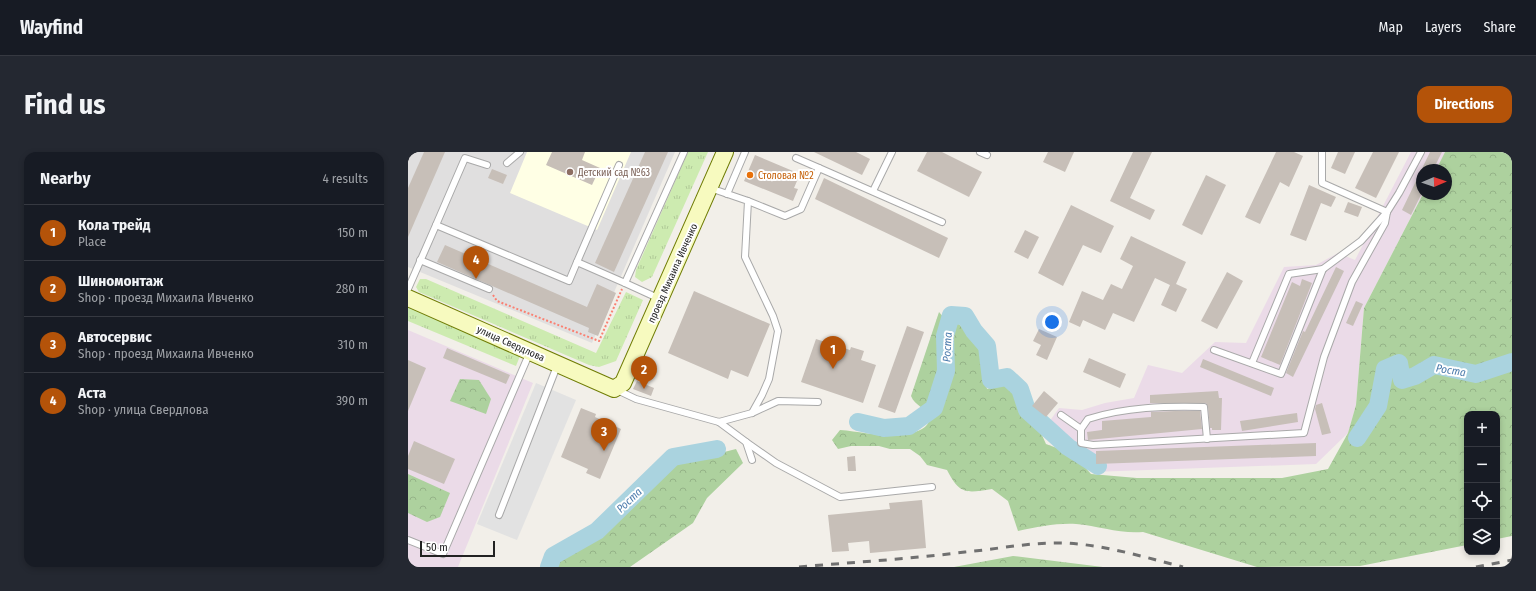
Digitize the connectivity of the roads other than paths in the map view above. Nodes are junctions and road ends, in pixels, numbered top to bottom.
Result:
1 (520, 152) edge
2 (684, 152) edge
3 (725, 152) edge
4 (745, 152) edge
5 (892, 152) edge
6 (980, 152) edge
7 (1322, 152) edge
8 (1421, 152) edge
9 (987, 155) dead end
10 (796, 158) dead end
11 (507, 163) dead end
12 (487, 165) dead end
13 (620, 165) dead end
14 (819, 168) junction
15 (710, 188) junction
16 (873, 191) junction
17 (727, 194) junction
18 (748, 201) junction
19 (1386, 212) junction
20 (942, 222) dead end
21 (436, 225) junction
22 (420, 260) junction
23 (577, 262) junction
24 (1323, 269) junction
25 (625, 283) junction
26 (408, 289) edge
27 (489, 289) road end
28 (408, 298) edge
29 (661, 300) junction
30 (1214, 350) dead end
31 (530, 352) junction
32 (1252, 363) junction
33 (558, 364) junction
34 (614, 389) junction
35 (818, 402) dead end
36 (752, 413) junction
37 (1061, 415) dead end
38 (719, 422) junction
39 (1081, 429) junction
40 (1207, 439) junction
41 (746, 442) junction
42 (752, 460) dead end
43 (932, 487) dead end
44 (499, 515) dead end
45 (408, 540) edge

1 - 11 lane
2 - 25 lane
3 - 15 street, проезд Михаила Ивченко
4 - 17 lane
5 - 16 lane
6 - 9 lane
7 - 19 lane
8 - 19 lane
10 - 14 lane
12 - 21 lane
13 - 23 lane
14 - 16 lane
14 - 18 lane
15 - 17 lane
15 - 29 street, проезд Михаила Ивченко
16 - 20 lane
17 - 18 lane
18 - 36 lane
19 - 24 lane
19 - 40 lane
21 - 22 lane
21 - 23 lane
22 - 26 lane
22 - 27 lane
23 - 25 lane
24 - 32 lane
24 - 32 lane
25 - 29 lane
28 - 31 street, улица Свердлова
29 - 34 street, проезд Михаила Ивченко
30 - 32 lane
31 - 33 street, улица Свердлова
31 - 45 lane
33 - 34 street, улица Свердлова
33 - 44 lane
34 - 38 lane
35 - 36 lane
36 - 38 lane
37 - 39 lane
38 - 41 lane
39 - 40 lane
39 - 40 lane
41 - 42 lane
41 - 43 lane

